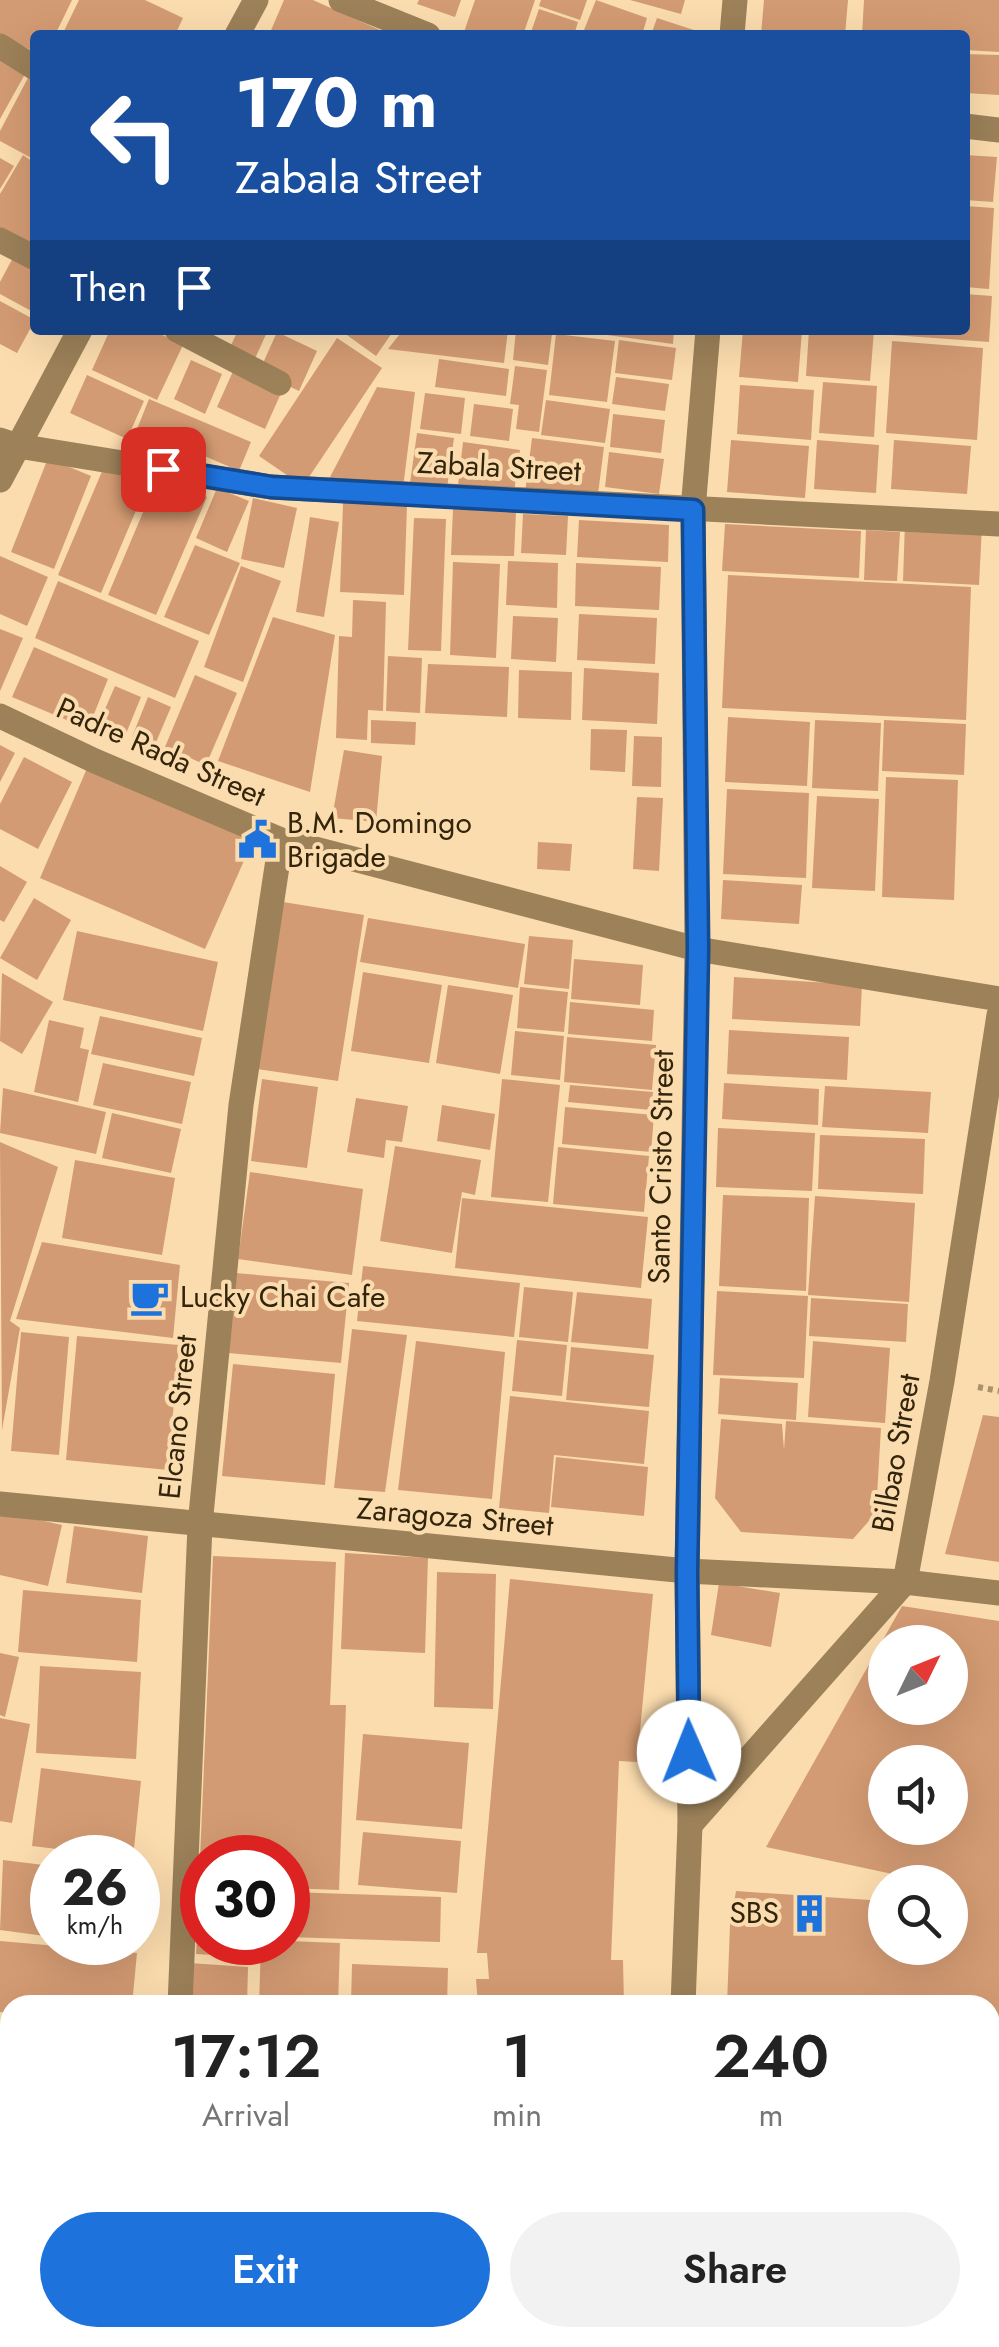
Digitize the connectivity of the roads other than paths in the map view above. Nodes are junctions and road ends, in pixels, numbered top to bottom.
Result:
1 (256, 0) edge
2 (341, 0) edge
3 (735, 0) edge
4 (240, 30) edge
5 (416, 30) edge
6 (732, 30) edge
7 (0, 46) edge
8 (30, 65) edge
9 (970, 127) edge
10 (999, 130) edge
11 (0, 240) edge
12 (30, 255) edge
13 (77, 335) edge
14 (187, 335) edge
15 (708, 335) edge
16 (279, 383) dead end
17 (9, 443) edge
18 (0, 480) edge
19 (693, 510) junction
20 (999, 524) edge
21 (0, 716) edge
22 (280, 840) junction
23 (698, 948) junction
24 (999, 1000) edge
25 (999, 1015) edge
26 (0, 1504) edge
27 (200, 1525) junction
28 (687, 1572) junction
29 (905, 1582) junction
30 (999, 1593) edge
31 (690, 1824) junction
32 (180, 1995) edge
33 (682, 1995) edge

1 - 4 street
2 - 5 street
3 - 6 street
7 - 8 street
9 - 10 street
11 - 12 street
13 - 17 street
14 - 16 street
15 - 19 street, Santo Cristo Street
17 - 18 street
17 - 19 street, Zabala Street
19 - 20 street, Zabala Street
19 - 23 street, Santo Cristo Street
21 - 22 street, Padre Rada Street
22 - 23 street, Padre Rada Street
22 - 27 street, Elcano Street
23 - 24 street, Padre Rada Street
23 - 28 street, Santo Cristo Street
25 - 29 street, Bilbao Street
26 - 27 street, Zaragoza Street
27 - 28 street, Zaragoza Street
27 - 32 street, Elcano Street
28 - 29 street, Zaragoza Street
28 - 31 street, Santo Cristo Street
29 - 30 street, Zaragoza Street
29 - 31 street
31 - 33 street, Santo Cristo Street

